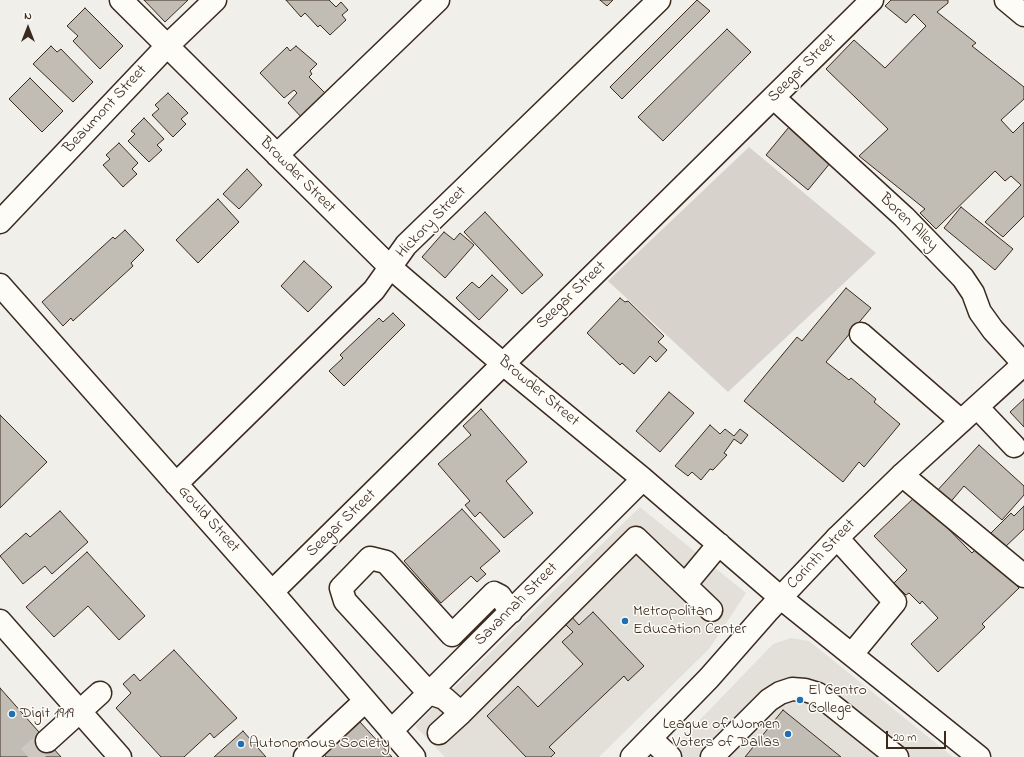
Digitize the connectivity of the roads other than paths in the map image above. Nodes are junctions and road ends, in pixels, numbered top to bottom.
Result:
1 (121, 0) edge
2 (215, 0) edge
3 (438, 0) edge
4 (659, 0) edge
5 (872, 0) edge
6 (1006, 0) edge
7 (1024, 15) edge
8 (166, 46) junction
9 (774, 98) junction
10 (277, 155) junction
11 (0, 222) edge
12 (390, 267) junction
13 (0, 285) edge
14 (861, 334) dead end
15 (502, 363) junction
16 (1024, 364) edge
17 (969, 414) junction
18 (1014, 446) dead end
19 (902, 474) junction
20 (643, 479) junction
21 (176, 484) junction
22 (837, 538) junction
23 (719, 544) junction
24 (1024, 576) edge
25 (685, 585) junction
26 (272, 592) junction
27 (781, 598) junction
28 (711, 610) dead end
29 (511, 612) junction
30 (0, 621) edge
31 (852, 654) junction
32 (100, 693) dead end
33 (430, 693) junction
34 (365, 701) junction
35 (80, 712) junction
36 (460, 713) junction
37 (391, 731) junction
38 (439, 733) dead end
39 (47, 741) tunnel mouth
40 (642, 751) edge
41 (120, 757) edge
42 (305, 757) edge
43 (414, 757) edge
44 (670, 757) edge
45 (712, 757) edge
46 (897, 757) edge
47 (979, 757) edge

1 - 8 street, Browder Street
2 - 8 street, Beaumont Street
3 - 10 street
4 - 12 street, Hickory Street
5 - 9 street, Seegar Street
6 - 7 street
8 - 10 street, Browder Street
8 - 11 street, Beaumont Street
9 - 15 street, Seegar Street
9 - 16 street, Boren Alley
10 - 12 street, Browder Street
12 - 15 street, Browder Street
12 - 21 street, Hickory Street
13 - 21 street, Gould Street
14 - 17 street
15 - 20 street, Browder Street
15 - 26 street, Seegar Street
16 - 17 street, Corinth Street
17 - 18 street
17 - 19 street, Corinth Street
19 - 22 street, Corinth Street
19 - 24 street
20 - 23 street, Browder Street
20 - 29 street, Savannah Street
21 - 26 street, Gould Street
22 - 27 street, Corinth Street
22 - 31 street
23 - 25 street
23 - 27 street, Browder Street
25 - 28 street
25 - 36 street
26 - 34 street, Gould Street
27 - 31 street, Browder Street
27 - 40 street, Corinth Street
29 - 33 street, Savannah Street
29 - 33 street
30 - 35 street
31 - 47 street, Browder Street
32 - 35 street
33 - 36 street
33 - 37 street, Savannah Street
34 - 37 street, Gould Street
34 - 42 street
35 - 39 street
35 - 41 street
36 - 38 street
37 - 43 street, Gould Street
40 - 44 street
45 - 46 street

